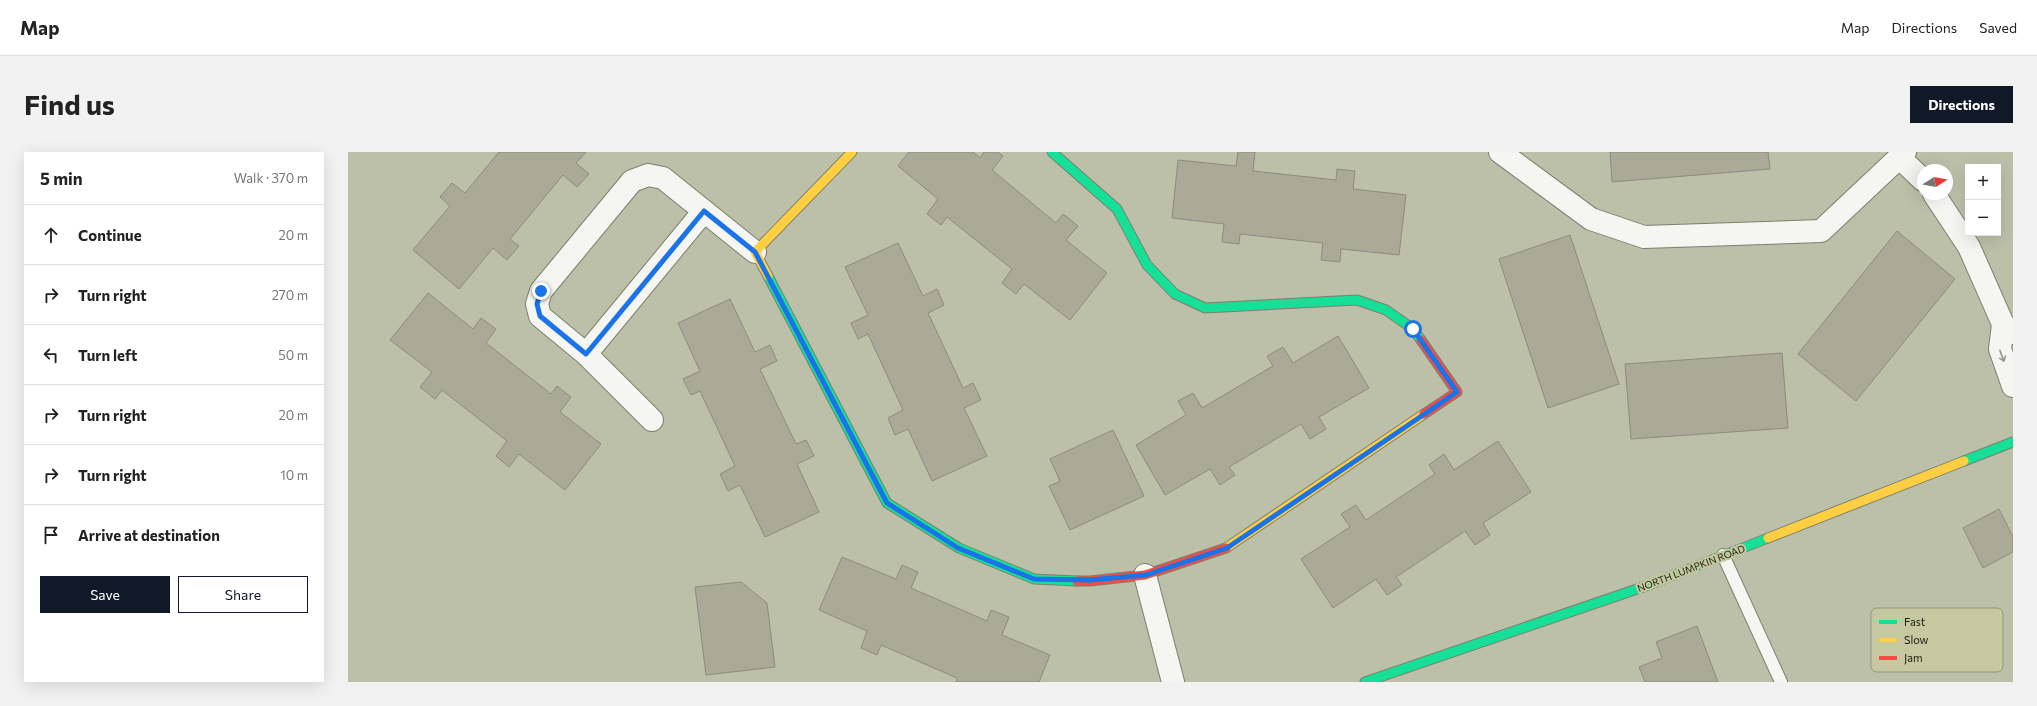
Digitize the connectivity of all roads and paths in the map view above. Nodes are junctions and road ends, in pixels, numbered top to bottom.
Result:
1 (852, 152) edge
2 (1052, 152) edge
3 (1500, 152) edge
4 (1903, 155) edge
5 (1917, 172) edge
6 (1938, 200) edge
7 (704, 211) junction
8 (755, 252) junction
9 (2008, 329) edge
10 (586, 354) junction
11 (2013, 386) edge
12 (652, 420) dead end
13 (2013, 442) edge
14 (1723, 555) junction
15 (1146, 575) junction
16 (1380, 680) edge
17 (1173, 682) edge
18 (1364, 682) edge
19 (1781, 682) edge

1 - 8 street
2 - 15 street
3 - 4 street
4 - 5 street
6 - 9 street
7 - 8 street
7 - 10 street
7 - 10 street
8 - 15 street
9 -> 11 street
10 - 12 street
13 - 14 street, NORTH LUMPKIN ROAD
14 - 16 street, NORTH LUMPKIN ROAD
14 - 19 lane
15 - 17 street
16 - 18 street, NORTH LUMPKIN ROAD

